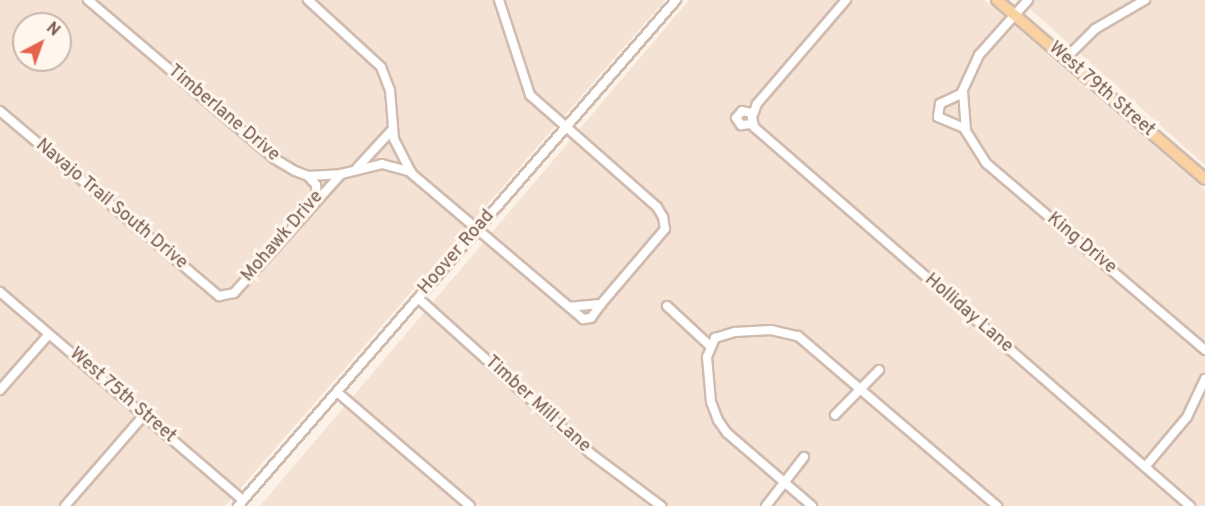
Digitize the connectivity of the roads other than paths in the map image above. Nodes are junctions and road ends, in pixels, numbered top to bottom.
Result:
1 (88, 0) edge
2 (308, 0) edge
3 (499, 0) edge
4 (676, 0) edge
5 (846, 0) edge
6 (997, 0) edge
7 (1029, 0) edge
8 (1145, 0) edge
9 (1014, 15) junction
10 (1065, 59) junction
11 (963, 91) junction
12 (0, 111) edge
13 (752, 118) junction
14 (566, 128) junction
15 (392, 130) junction
16 (966, 131) junction
17 (357, 168) junction
18 (411, 173) junction
19 (341, 174) junction
20 (308, 176) junction
21 (1205, 179) edge
22 (317, 199) junction
23 (478, 228) junction
24 (0, 292) edge
25 (223, 297) joint
26 (418, 298) junction
27 (601, 304) junction
28 (667, 306) dead end
29 (568, 307) junction
30 (49, 334) junction
31 (710, 343) junction
32 (1205, 350) edge
33 (879, 370) dead end
34 (1205, 379) edge
35 (0, 390) edge
36 (861, 390) junction
37 (337, 392) junction
38 (144, 415) junction
39 (835, 415) dead end
40 (804, 457) dead end
41 (1145, 467) junction
42 (784, 482) junction
43 (241, 503) edge
44 (65, 506) edge
45 (470, 506) edge
46 (661, 506) edge
47 (766, 506) edge
48 (812, 506) edge
49 (997, 506) edge
50 (1190, 506) edge

1 - 20 street, Timberlane Drive
2 - 15 street
3 - 14 street
4 - 14 street, Hoover Road
5 - 13 street
6 - 9 main road, West 79th Street
7 - 9 street, King Drive
8 - 10 street
9 - 10 main road, West 79th Street
9 - 11 street, King Drive
10 - 21 main road, West 79th Street
11 - 16 street, King Drive
11 - 16 street
12 - 25 street, Navajo Trail South Drive
13 - 13 street, Holliday Lane
13 - 41 street, Holliday Lane
14 - 23 street, Hoover Road
14 - 27 street
15 - 17 street
15 - 18 street
16 - 32 street, King Drive
17 - 18 street
17 - 19 street
18 - 23 street
19 - 20 street
19 - 22 street, Mohawk Drive
20 - 22 street
22 - 25 street, Mohawk Drive
23 - 26 street, Hoover Road
23 - 29 street
24 - 30 street, West 75th Street
26 - 37 street, Hoover Road
26 - 46 street, Timber Mill Lane
27 - 29 street
27 - 29 street
28 - 31 street
30 - 35 street
30 - 38 street, West 75th Street
31 - 36 street
31 - 42 street
33 - 36 street
34 - 41 street
36 - 39 street
36 - 49 street
37 - 43 street, Hoover Road
37 - 45 street
38 - 43 street, West 75th Street
38 - 44 street
40 - 42 street
41 - 50 street, Holliday Lane
42 - 47 street
42 - 48 street

